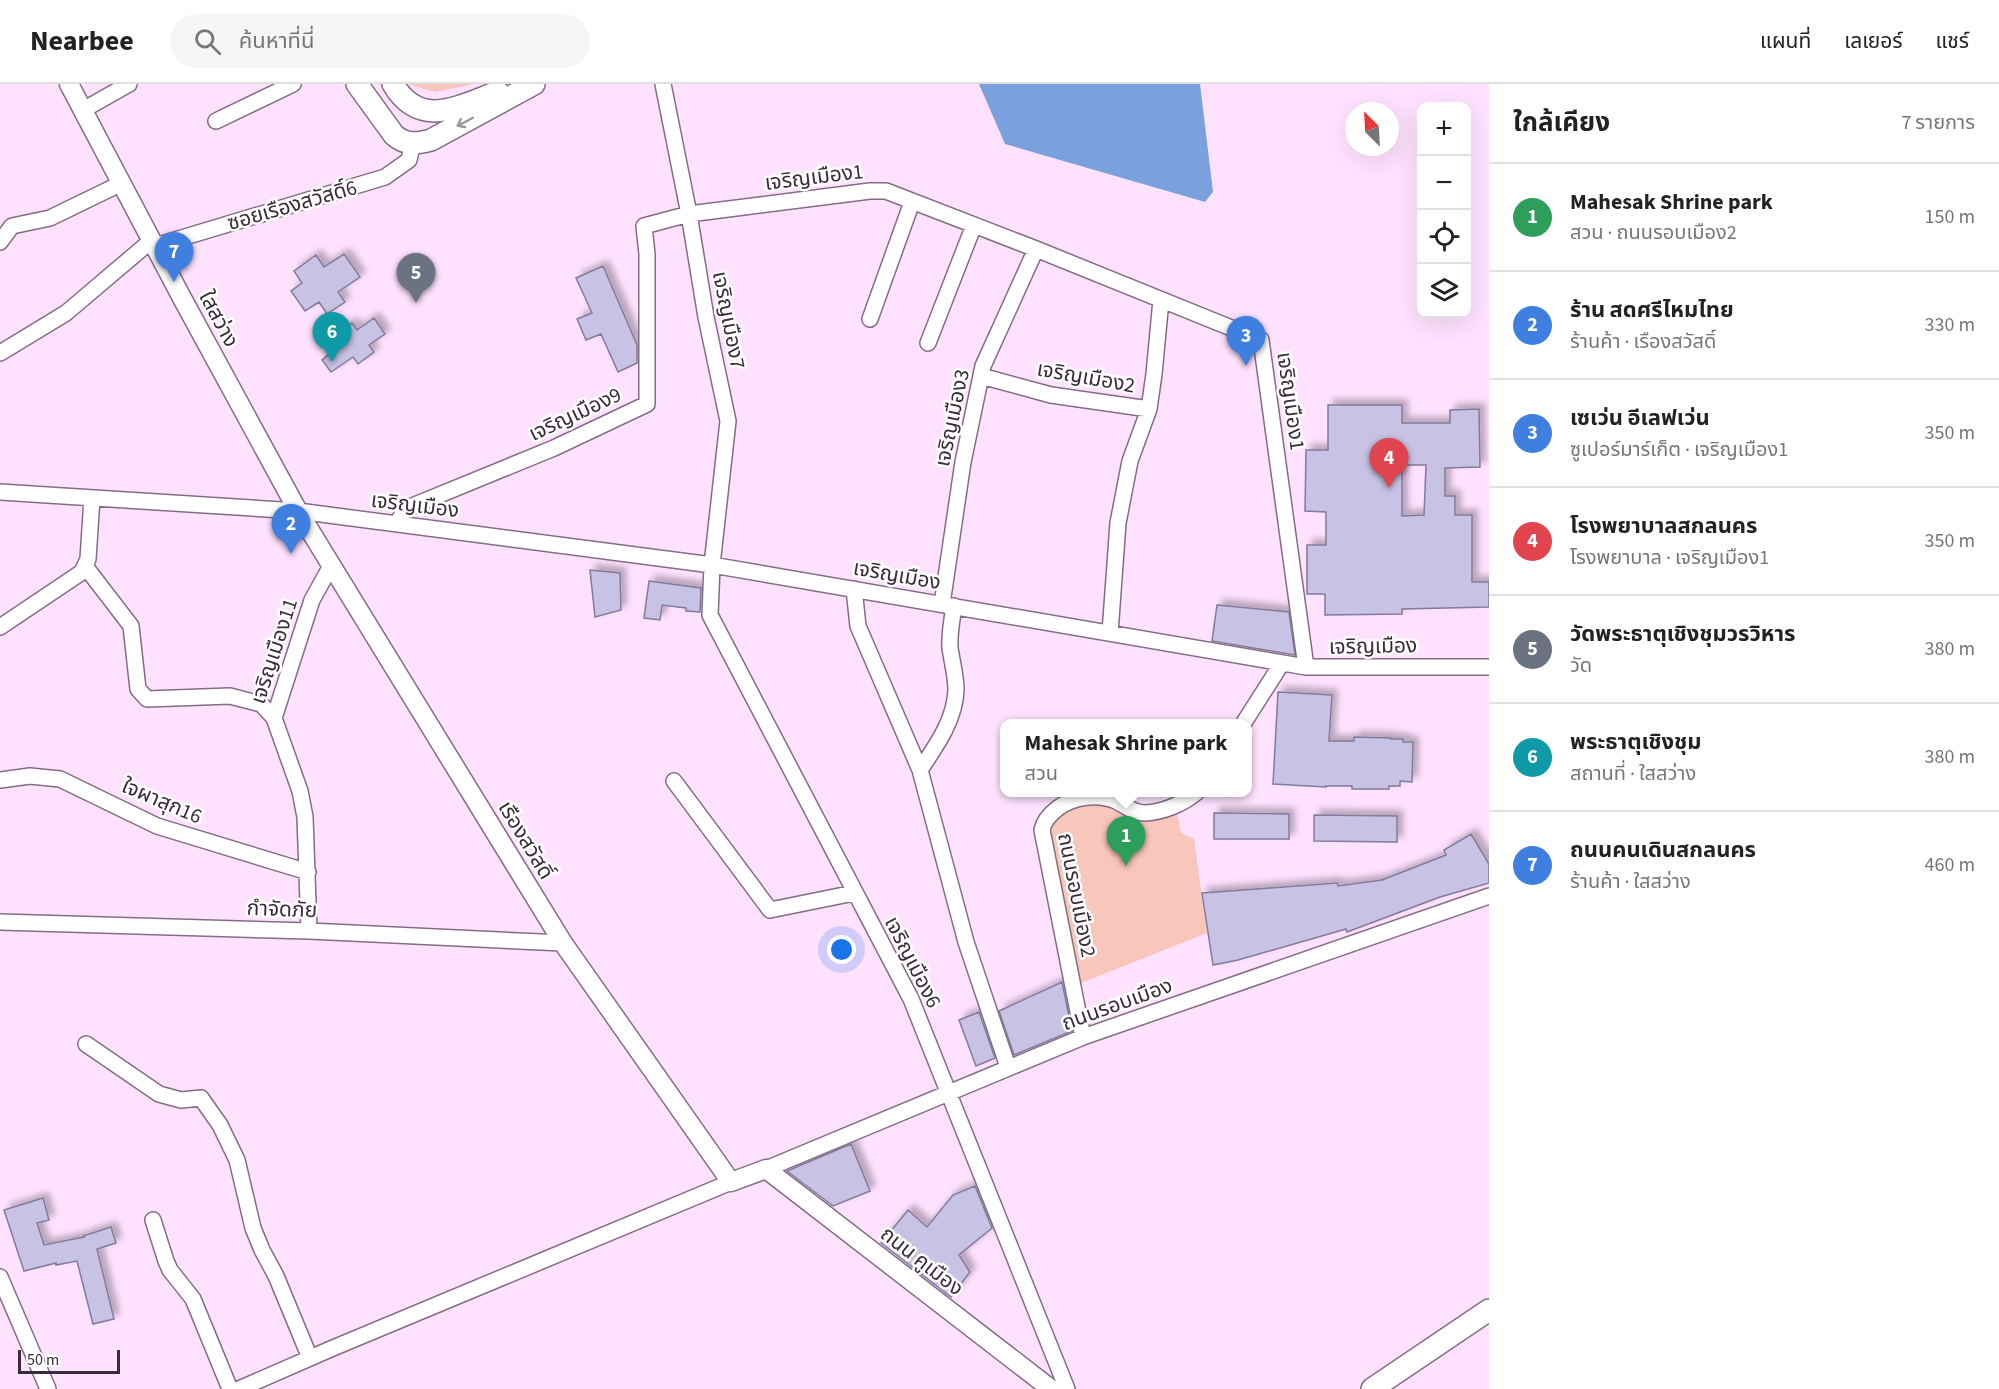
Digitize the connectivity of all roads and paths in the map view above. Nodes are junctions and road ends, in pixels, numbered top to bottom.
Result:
1 (69, 84) edge
2 (129, 84) edge
3 (293, 84) edge
4 (357, 84) edge
5 (393, 84) edge
6 (521, 84) edge
7 (534, 84) edge
8 (663, 84) edge
9 (83, 110) junction
10 (216, 121) dead end
11 (413, 143) junction
12 (122, 183) junction
13 (912, 202) junction
14 (689, 214) junction
15 (974, 225) junction
16 (644, 226) joint
17 (0, 242) edge
18 (153, 243) junction
19 (1036, 249) junction
20 (1161, 300) junction
21 (870, 319) dead end
22 (928, 343) dead end
23 (0, 353) edge
24 (981, 376) junction
25 (1149, 409) junction
26 (0, 492) edge
27 (92, 498) junction
28 (298, 511) junction
29 (397, 524) junction
30 (332, 564) junction
31 (712, 565) junction
32 (85, 566) junction
33 (854, 589) junction
34 (948, 605) junction
35 (0, 627) edge
36 (1110, 633) junction
37 (1282, 663) junction
38 (1306, 667) junction
39 (1489, 667) edge
40 (274, 718) junction
41 (1246, 719) edge
42 (920, 770) junction
43 (0, 780) edge
44 (674, 781) dead end
45 (1188, 797) edge
46 (308, 872) junction
47 (854, 892) junction
48 (1489, 896) edge
49 (0, 922) edge
50 (309, 931) junction
51 (563, 943) junction
52 (1083, 1037) junction
53 (86, 1044) dead end
54 (1008, 1067) junction
55 (948, 1093) junction
56 (766, 1169) junction
57 (731, 1182) junction
58 (153, 1220) dead end
59 (0, 1277) edge
60 (5, 1301) edge
61 (1489, 1310) edge
62 (310, 1358) junction
63 (48, 1389) edge
64 (230, 1389) edge
65 (239, 1389) edge
66 (1051, 1389) edge
67 (1067, 1389) edge
68 (1372, 1389) edge

1 - 9 street, ใสสว่าง
2 - 9 street
3 - 10 street
4 - 11 main road
5 - 6 main road
7 -> 11 main road
8 - 14 street, เจริญเมือง7
9 - 12 street, ใสสว่าง
11 - 18 street, ซอยเรืองสวัสดิ์6
12 - 17 street
12 - 18 street, ใสสว่าง
13 - 14 street, เจริญเมือง1
13 - 15 street, เจริญเมือง1
13 - 21 street
14 - 16 street, เจริญเมือง1
14 - 31 street, เจริญเมือง7
15 - 19 street, เจริญเมือง1
15 - 22 street
16 - 29 street, เจริญเมือง9
18 - 23 street
18 - 28 street, ใสสว่าง
19 - 20 street, เจริญเมือง1
19 - 24 street, เจริญเมือง3
20 - 25 street, เจริญเมือง2
20 - 38 street, เจริญเมือง1
24 - 25 street, เจริญเมือง2
24 - 34 street, เจริญเมือง3
25 - 36 street
26 - 27 street, เจริญเมือง
27 - 28 street, เจริญเมือง
27 - 32 street
28 - 29 street, เจริญเมือง
28 - 30 street, เรืองสวัสดิ์
29 - 31 street, เจริญเมือง
30 - 40 street, เจริญเมือง11
30 - 51 street, เรืองสวัสดิ์
31 - 33 street, เจริญเมือง
31 - 47 street, เจริญเมือง6
32 - 35 street
32 - 40 street
33 - 34 street, เจริญเมือง
33 - 42 street
34 - 36 street, เจริญเมือง
34 - 42 street, เจริญเมือง3
36 - 37 street, เจริญเมือง
37 - 38 street, เจริญเมือง
37 - 41 street
38 - 39 street, เจริญเมือง
40 - 46 street, เจริญเมือง11
42 - 54 street
43 - 46 street, ใจผาสุก16
44 - 47 street
45 - 52 street, ถนนรอบเมือง2
46 - 50 street, เจริญเมือง11
47 - 55 street, เจริญเมือง6
48 - 52 street, ถนนรอบเมือง
49 - 50 street, กำจัดภัย
50 - 51 street, กำจัดภัย
51 - 57 street, เรืองสวัสดิ์
52 - 54 street, ถนนรอบเมือง
53 - 62 street
54 - 55 street, ถนนรอบเมือง
55 - 56 street, ถนนรอบเมือง
55 - 67 street, เจริญเมือง6
56 - 57 street
56 - 66 street, ถนน คูเมือง
57 - 62 street
58 - 64 street
59 - 60 street
60 - 63 street
61 - 68 main road
62 - 65 street

